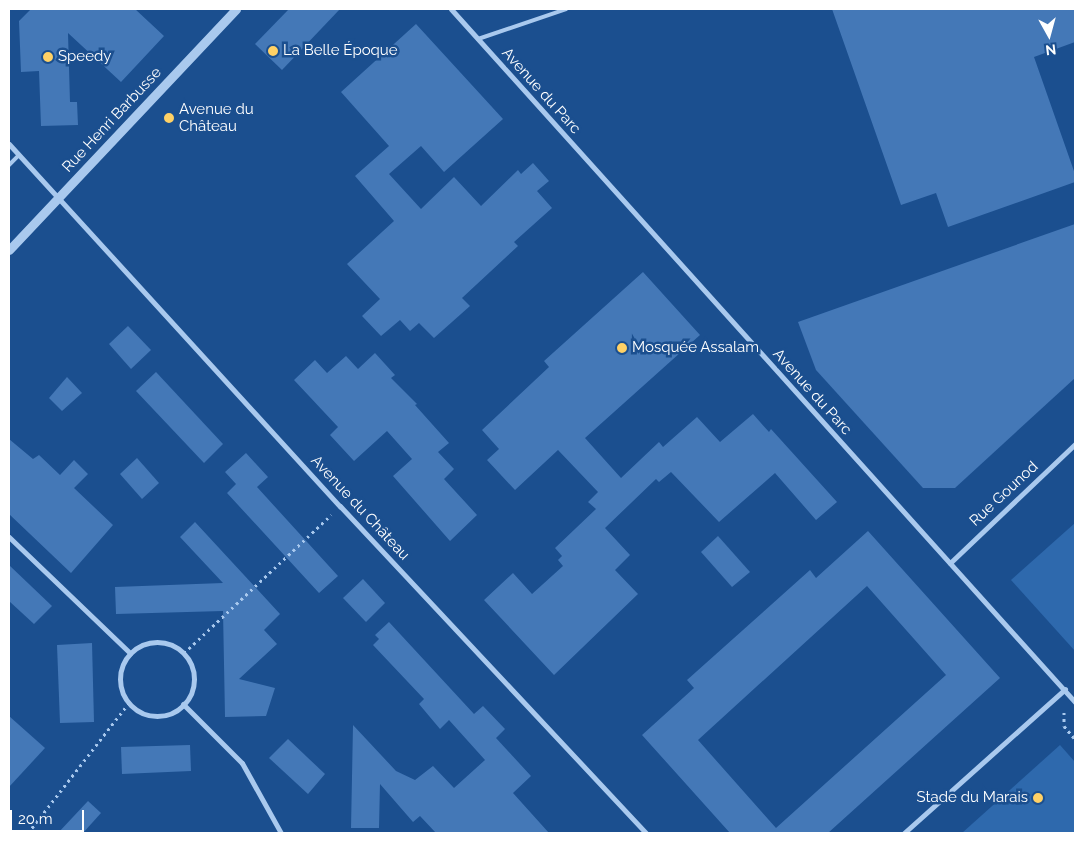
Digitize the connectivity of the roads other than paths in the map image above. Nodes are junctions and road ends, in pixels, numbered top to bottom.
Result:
1 (236, 9) edge
2 (451, 9) edge
3 (566, 9) edge
4 (478, 39) junction
5 (9, 144) edge
6 (19, 155) junction
7 (9, 165) edge
8 (58, 197) junction
9 (9, 250) edge
10 (1075, 444) edge
11 (9, 537) edge
12 (950, 563) junction
13 (130, 653) junction
14 (1064, 689) junction
15 (1075, 702) edge
16 (183, 704) junction
17 (281, 833) edge
18 (646, 833) edge
19 (904, 833) edge

1 - 8 street, Rue Henri Barbusse
2 - 4 street, Avenue du Parc
3 - 4 lane
4 - 12 street, Avenue du Parc
5 - 6 street, Avenue du Château
6 - 7 lane
6 - 8 street, Avenue du Château
8 - 9 street, Rue Henri Barbusse
8 - 18 street, Avenue du Château
10 - 12 street, Rue Gounod
11 - 13 street
12 - 14 street, Avenue du Parc
13 - 16 street
13 - 16 street
14 - 15 street, Avenue du Parc
14 - 19 street
16 - 17 street

